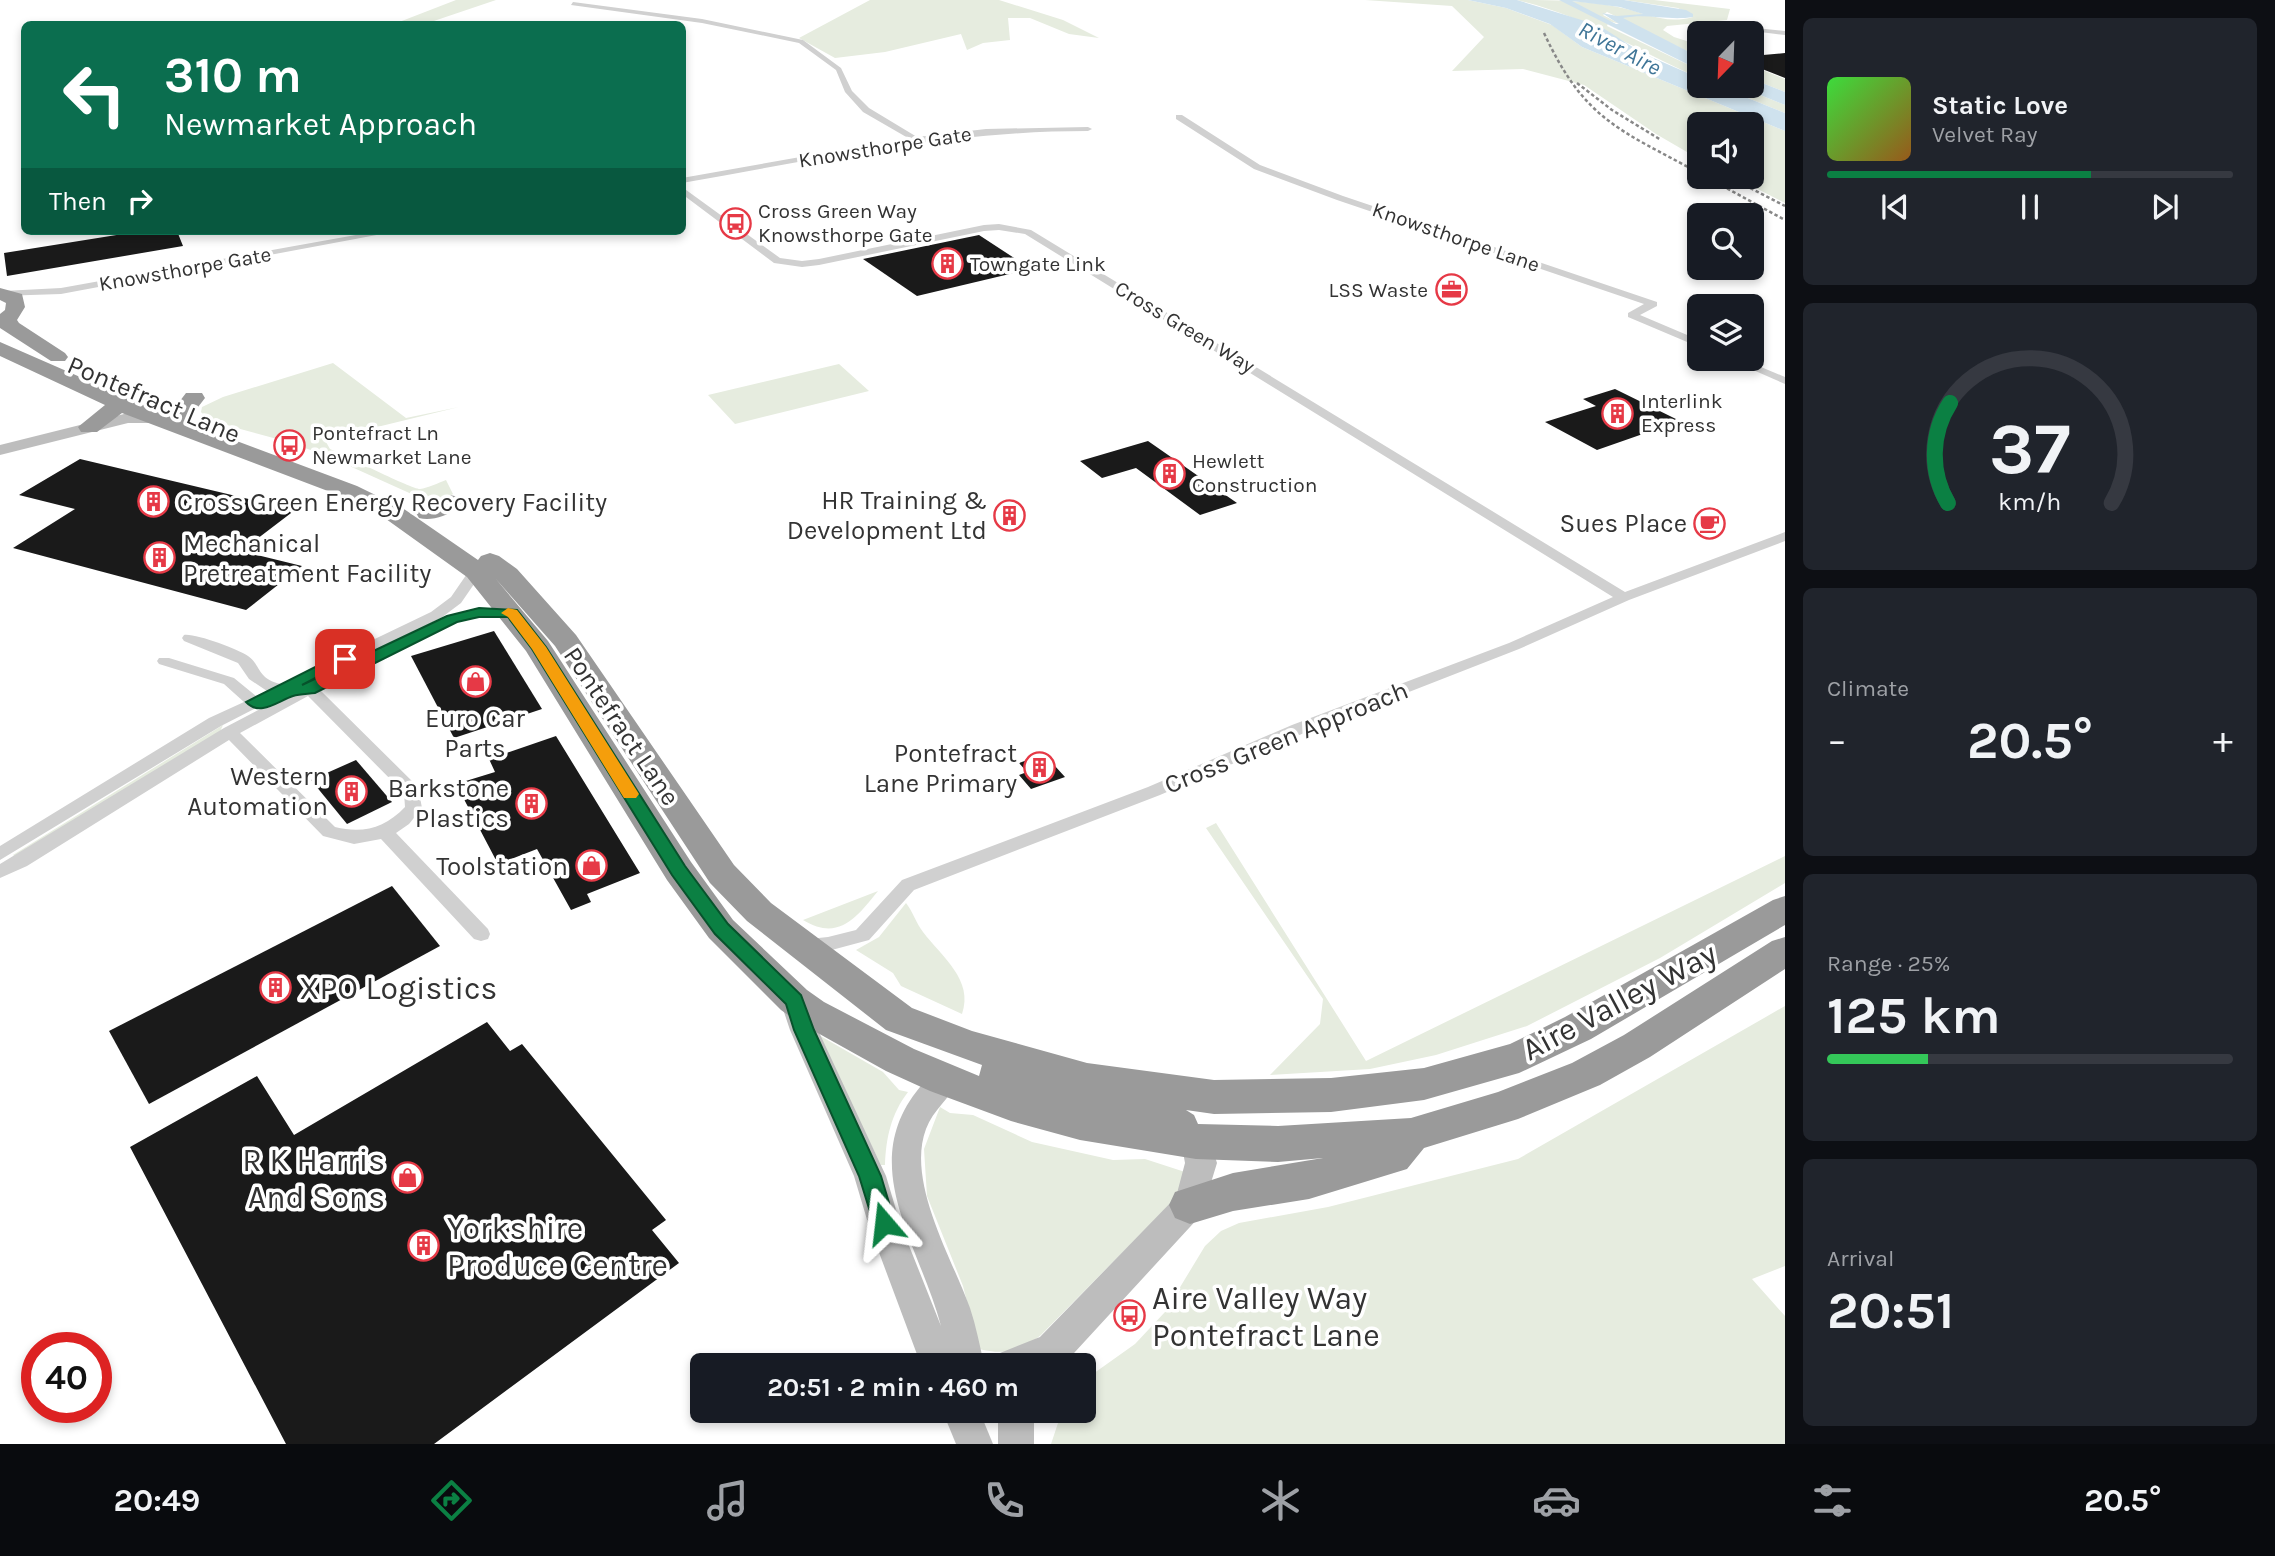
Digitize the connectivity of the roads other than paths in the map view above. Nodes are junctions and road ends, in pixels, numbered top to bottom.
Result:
1 (573, 4) dead end
2 (1764, 31) edge
3 (1785, 33) edge
4 (1179, 117) dead end
5 (1088, 128) dead end
6 (915, 139) junction
7 (686, 180) edge
8 (686, 192) edge
9 (371, 235) edge
10 (61, 291) junction
11 (5, 307) edge
12 (1687, 339) edge
13 (0, 348) edge
14 (1761, 371) edge
15 (1785, 381) edge
16 (117, 403) junction
17 (151, 418) junction
18 (89, 427) junction
19 (0, 450) edge
20 (1785, 536) edge
21 (476, 571) junction
22 (1624, 597) junction
23 (512, 613) junction
24 (189, 638) dead end
25 (164, 661) dead end
26 (282, 689) junction
27 (310, 689) junction
28 (254, 702) junction
29 (238, 710) junction
30 (230, 732) junction
31 (385, 832) junction
32 (3, 865) edge
33 (1785, 909) edge
34 (481, 934) dead end
35 (800, 946) junction
36 (1785, 951) edge
37 (794, 1000) junction
38 (969, 1066) junction
39 (1196, 1095) joint
40 (1412, 1135) junction
41 (1196, 1141) junction
42 (1190, 1205) junction
43 (950, 1353) edge
44 (955, 1353) edge
45 (1052, 1353) edge
46 (1016, 1423) edge
47 (1016, 1444) edge

1 - 6 street
2 - 3 street
4 - 12 street, Knowsthorpe Lane
5 - 6 street, Knowsthorpe Gate
6 - 7 street, Knowsthorpe Gate
8 - 22 street, Cross Green Way
9 - 10 street, Knowsthorpe Gate
10 - 11 street, Knowsthorpe Gate
10 - 11 street, Knowsthorpe Gate
11 - 35 highway, Pontefract Lane
13 - 16 highway, Pontefract Lane
14 - 15 street
16 - 17 highway, Pontefract Lane
16 - 18 highway
17 - 18 street
17 - 21 highway, Pontefract Lane
18 - 19 street
20 - 22 street, Cross Green Approach
21 - 23 highway, Pontefract Lane
21 - 26 street
22 - 35 street, Cross Green Approach
23 - 27 street
23 - 37 highway, Pontefract Lane
24 - 26 street
25 - 28 street
26 - 28 street
27 - 28 street
27 - 30 street
27 - 31 street
28 - 29 street
29 - 30 street
29 - 32 street
30 - 31 street
30 - 32 street
31 - 34 street
33 - 39 highway, Aire Valley Way
35 - 38 highway, Pontefract Lane
36 - 40 highway, Aire Valley Way
37 - 38 highway, Pontefract Lane
37 - 43 street, Pontefract Lane
38 - 39 highway, Pontefract Lane
38 - 41 highway, Pontefract Lane
38 - 44 street
40 - 41 highway, Aire Valley Way
40 - 42 highway
41 - 42 street
42 - 45 street
46 - 47 street

